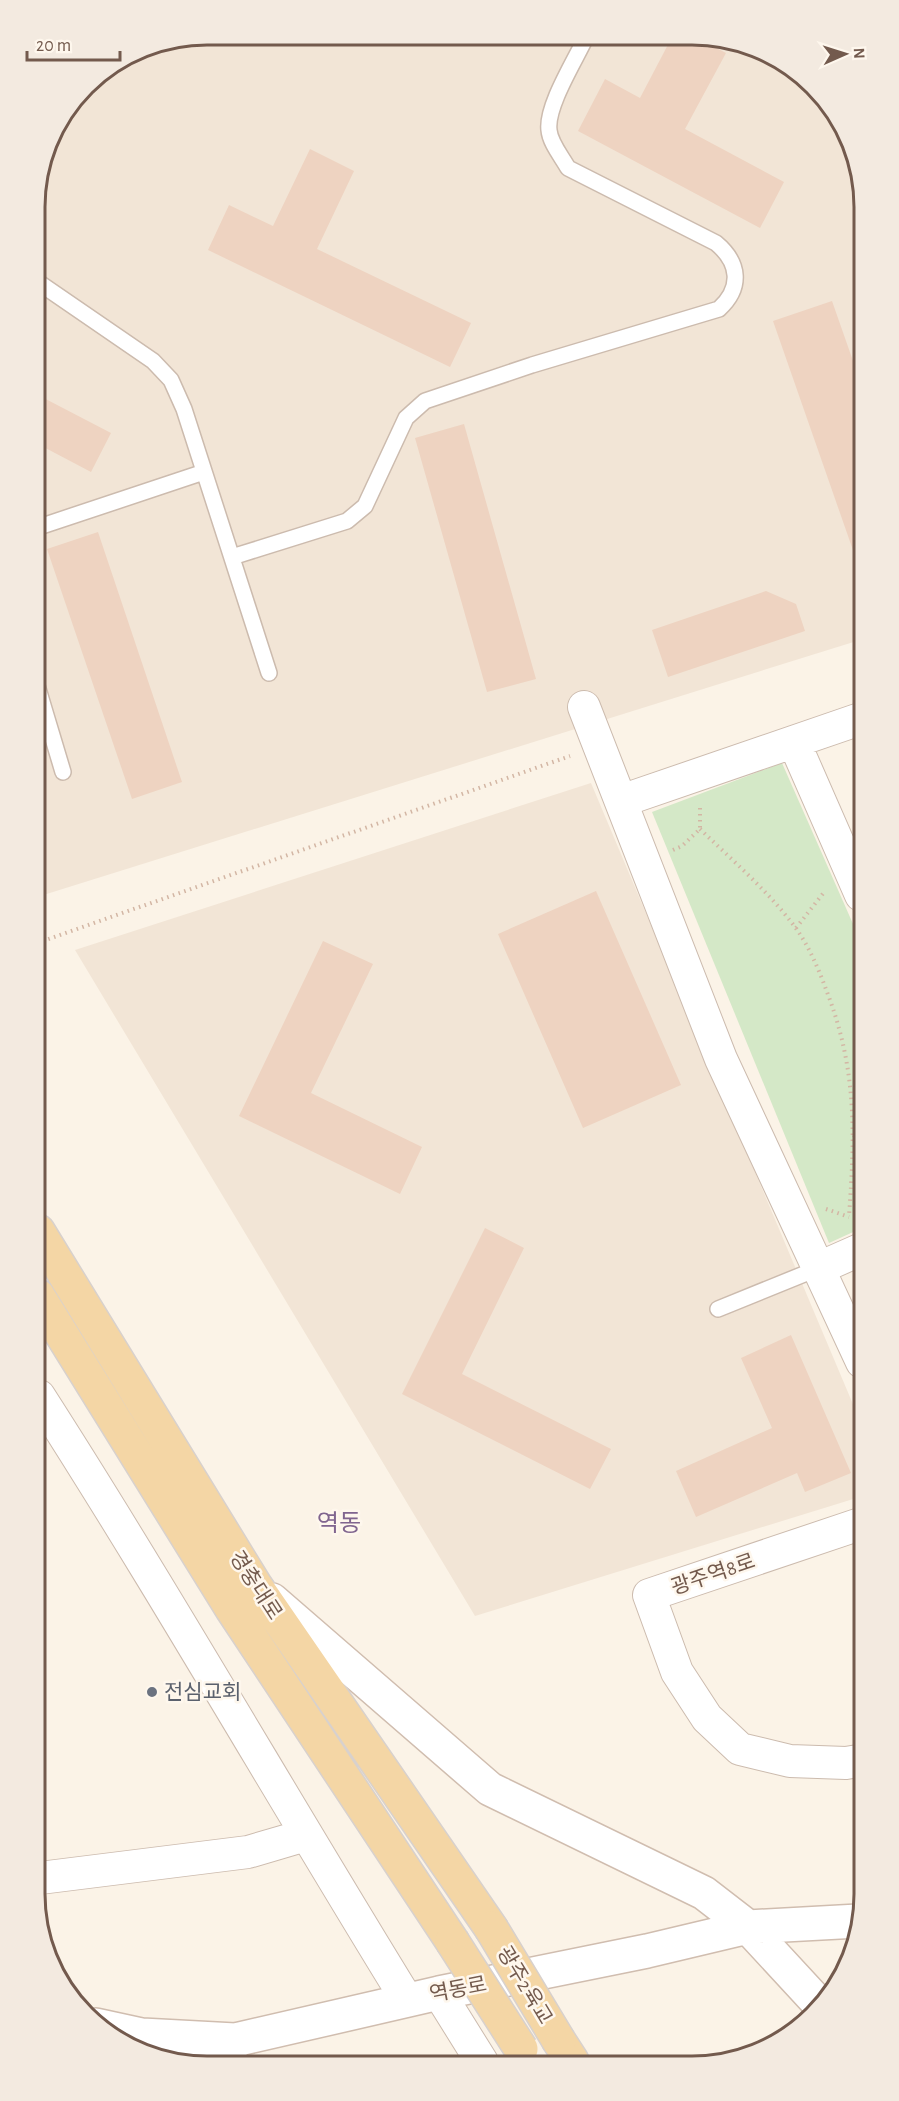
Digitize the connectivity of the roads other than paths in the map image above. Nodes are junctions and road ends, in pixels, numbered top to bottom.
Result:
1 (582, 45) edge
2 (45, 287) edge
3 (204, 472) junction
4 (45, 525) edge
5 (232, 557) junction
6 (269, 673) dead end
7 (584, 707) dead end
8 (45, 712) edge
9 (854, 721) edge
10 (794, 742) junction
11 (63, 772) dead end
12 (621, 801) junction
13 (854, 859) edge
14 (45, 1242) edge
15 (854, 1253) edge
16 (819, 1268) junction
17 (45, 1307) edge
18 (718, 1309) dead end
19 (854, 1345) edge
20 (45, 1405) edge
21 (854, 1526) edge
22 (255, 1585) junction
23 (854, 1762) edge
24 (306, 1835) junction
25 (45, 1877) edge
26 (852, 1921) edge
27 (748, 1927) junction
28 (490, 1928) joint
29 (452, 1941) joint
30 (440, 1993) junction
31 (407, 2000) junction
32 (815, 2000) edge
33 (119, 2030) edge
34 (177, 2050) edge
35 (565, 2051) edge
36 (202, 2056) edge
37 (478, 2056) edge
38 (525, 2056) edge

1 - 5 lane
2 - 3 lane
3 - 4 lane
3 - 5 lane
5 - 6 lane
7 - 12 street
8 - 11 lane
9 - 10 street
10 - 12 street
10 - 13 street
12 - 16 street
14 - 22 main road, 경충대로
15 - 16 street
16 - 18 lane
16 - 19 street
17 - 29 main road, 경충대로
20 - 24 street
21 - 23 street, 광주역8로
22 - 27 street
22 - 28 main road, 경충대로
24 - 25 street
24 - 31 street
26 - 27 street, 역동로
27 - 30 street, 역동로
27 - 32 street
28 - 35 main road, 광주2육교, bridge
29 - 38 main road, 광주2육교, bridge
30 - 31 street, 역동로
30 - 37 street
31 - 34 street, 역동로
33 - 34 street, 역동로
34 - 36 street

